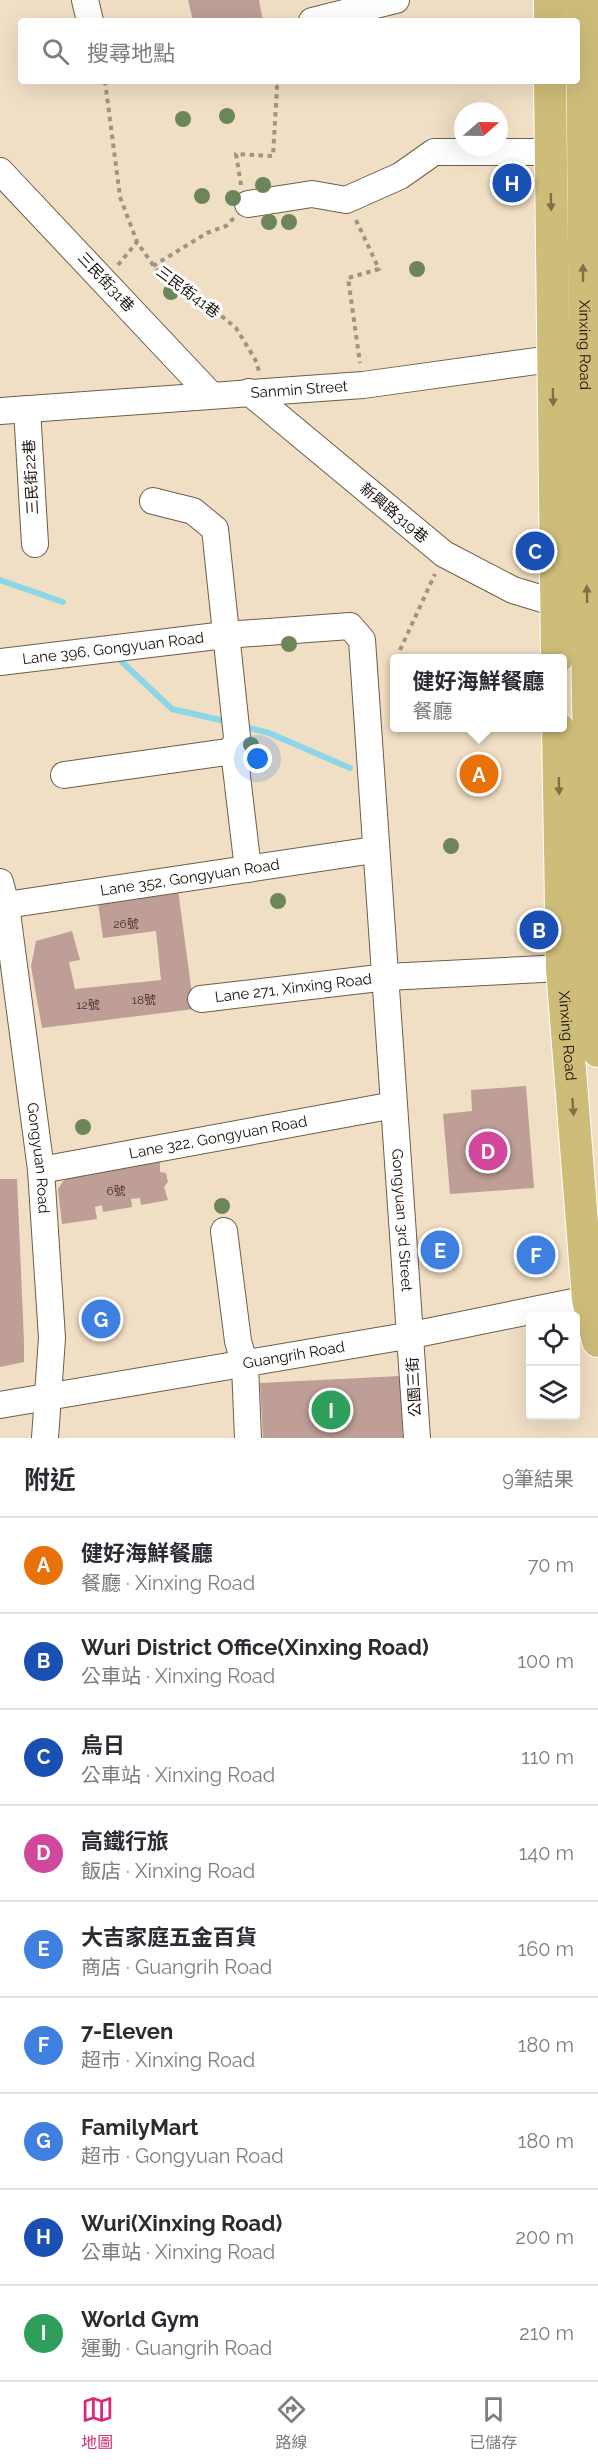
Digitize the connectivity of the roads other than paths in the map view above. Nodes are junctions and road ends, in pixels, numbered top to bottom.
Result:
1 (85, 0) edge
2 (396, 0) edge
3 (550, 0) edge
4 (582, 0) edge
5 (89, 18) edge
6 (324, 18) edge
7 (550, 18) edge
8 (550, 84) edge
9 (551, 152) junction
10 (0, 171) edge
11 (248, 204) road end
12 (591, 353) edge
13 (553, 361) junction
14 (257, 392) junction
15 (210, 394) junction
16 (27, 409) junction
17 (0, 411) edge
18 (153, 501) dead end
19 (35, 544) dead end
20 (556, 603) junction
21 (225, 635) junction
22 (593, 639) edge
23 (557, 654) edge
24 (0, 662) edge
25 (558, 732) edge
26 (235, 744) junction
27 (64, 775) dead end
28 (374, 850) junction
29 (248, 869) junction
30 (595, 884) edge
31 (3, 893) edge
32 (562, 968) junction
33 (387, 977) junction
34 (201, 999) dead end
35 (598, 1051) edge
36 (394, 1105) junction
37 (41, 1170) junction
38 (225, 1231) dead end
39 (593, 1297) edge
40 (412, 1335) junction
41 (598, 1341) edge
42 (245, 1365) junction
43 (47, 1397) junction
44 (0, 1405) edge
45 (45, 1438) edge
46 (248, 1438) edge
47 (417, 1438) edge

1 - 5 street
2 - 6 street
3 - 7 main road
12 -> 4 main road, Xinxing Road
8 - 9 main road, Xinxing Road
9 - 11 street
9 -> 13 main road, Xinxing Road
10 - 15 street, 三民街31巷
12 - 13 street, Sanmin Street
22 -> 12 main road, Xinxing Road
13 - 14 street, Sanmin Street
13 -> 20 main road, Xinxing Road
14 - 15 street, Sanmin Street
14 - 20 street, 新興路319巷
15 - 16 street, Sanmin Street
16 - 17 street, Sanmin Street
16 - 19 street, 三民街22巷
18 - 21 street
20 - 23 main road, Xinxing Road
21 - 24 street, Lane 396, Gongyuan Road
21 - 26 street
21 - 28 street, Lane 396, Gongyuan Road
22 - 30 main road, Xinxing Road
25 -> 32 main road, Xinxing Road
26 - 27 street
26 - 29 street
28 - 29 street, Lane 352, Gongyuan Road
28 - 33 street, Lane 271, Xinxing Road
29 - 31 street, Lane 352, Gongyuan Road
30 - 35 main road, Xinxing Road
31 - 37 street, Gongyuan Road
32 - 33 street, Lane 271, Xinxing Road
32 -> 39 main road, Xinxing Road
33 - 34 street, Lane 271, Xinxing Road
33 - 36 street, Gongyuan 3rd Street
36 - 37 street, Lane 322, Gongyuan Road
36 - 40 street, Gongyuan 3rd Street
37 - 43 street, Gongyuan Road
38 - 42 street
39 - 40 street, Guangrih Road
39 - 41 main road, Xinxing Road
40 - 42 street, Guangrih Road
40 - 47 street, 公園三街
42 - 43 street, Guangrih Road
42 - 46 street
43 - 44 street, Guangrih Road
43 - 45 street, Gongyuan Road

